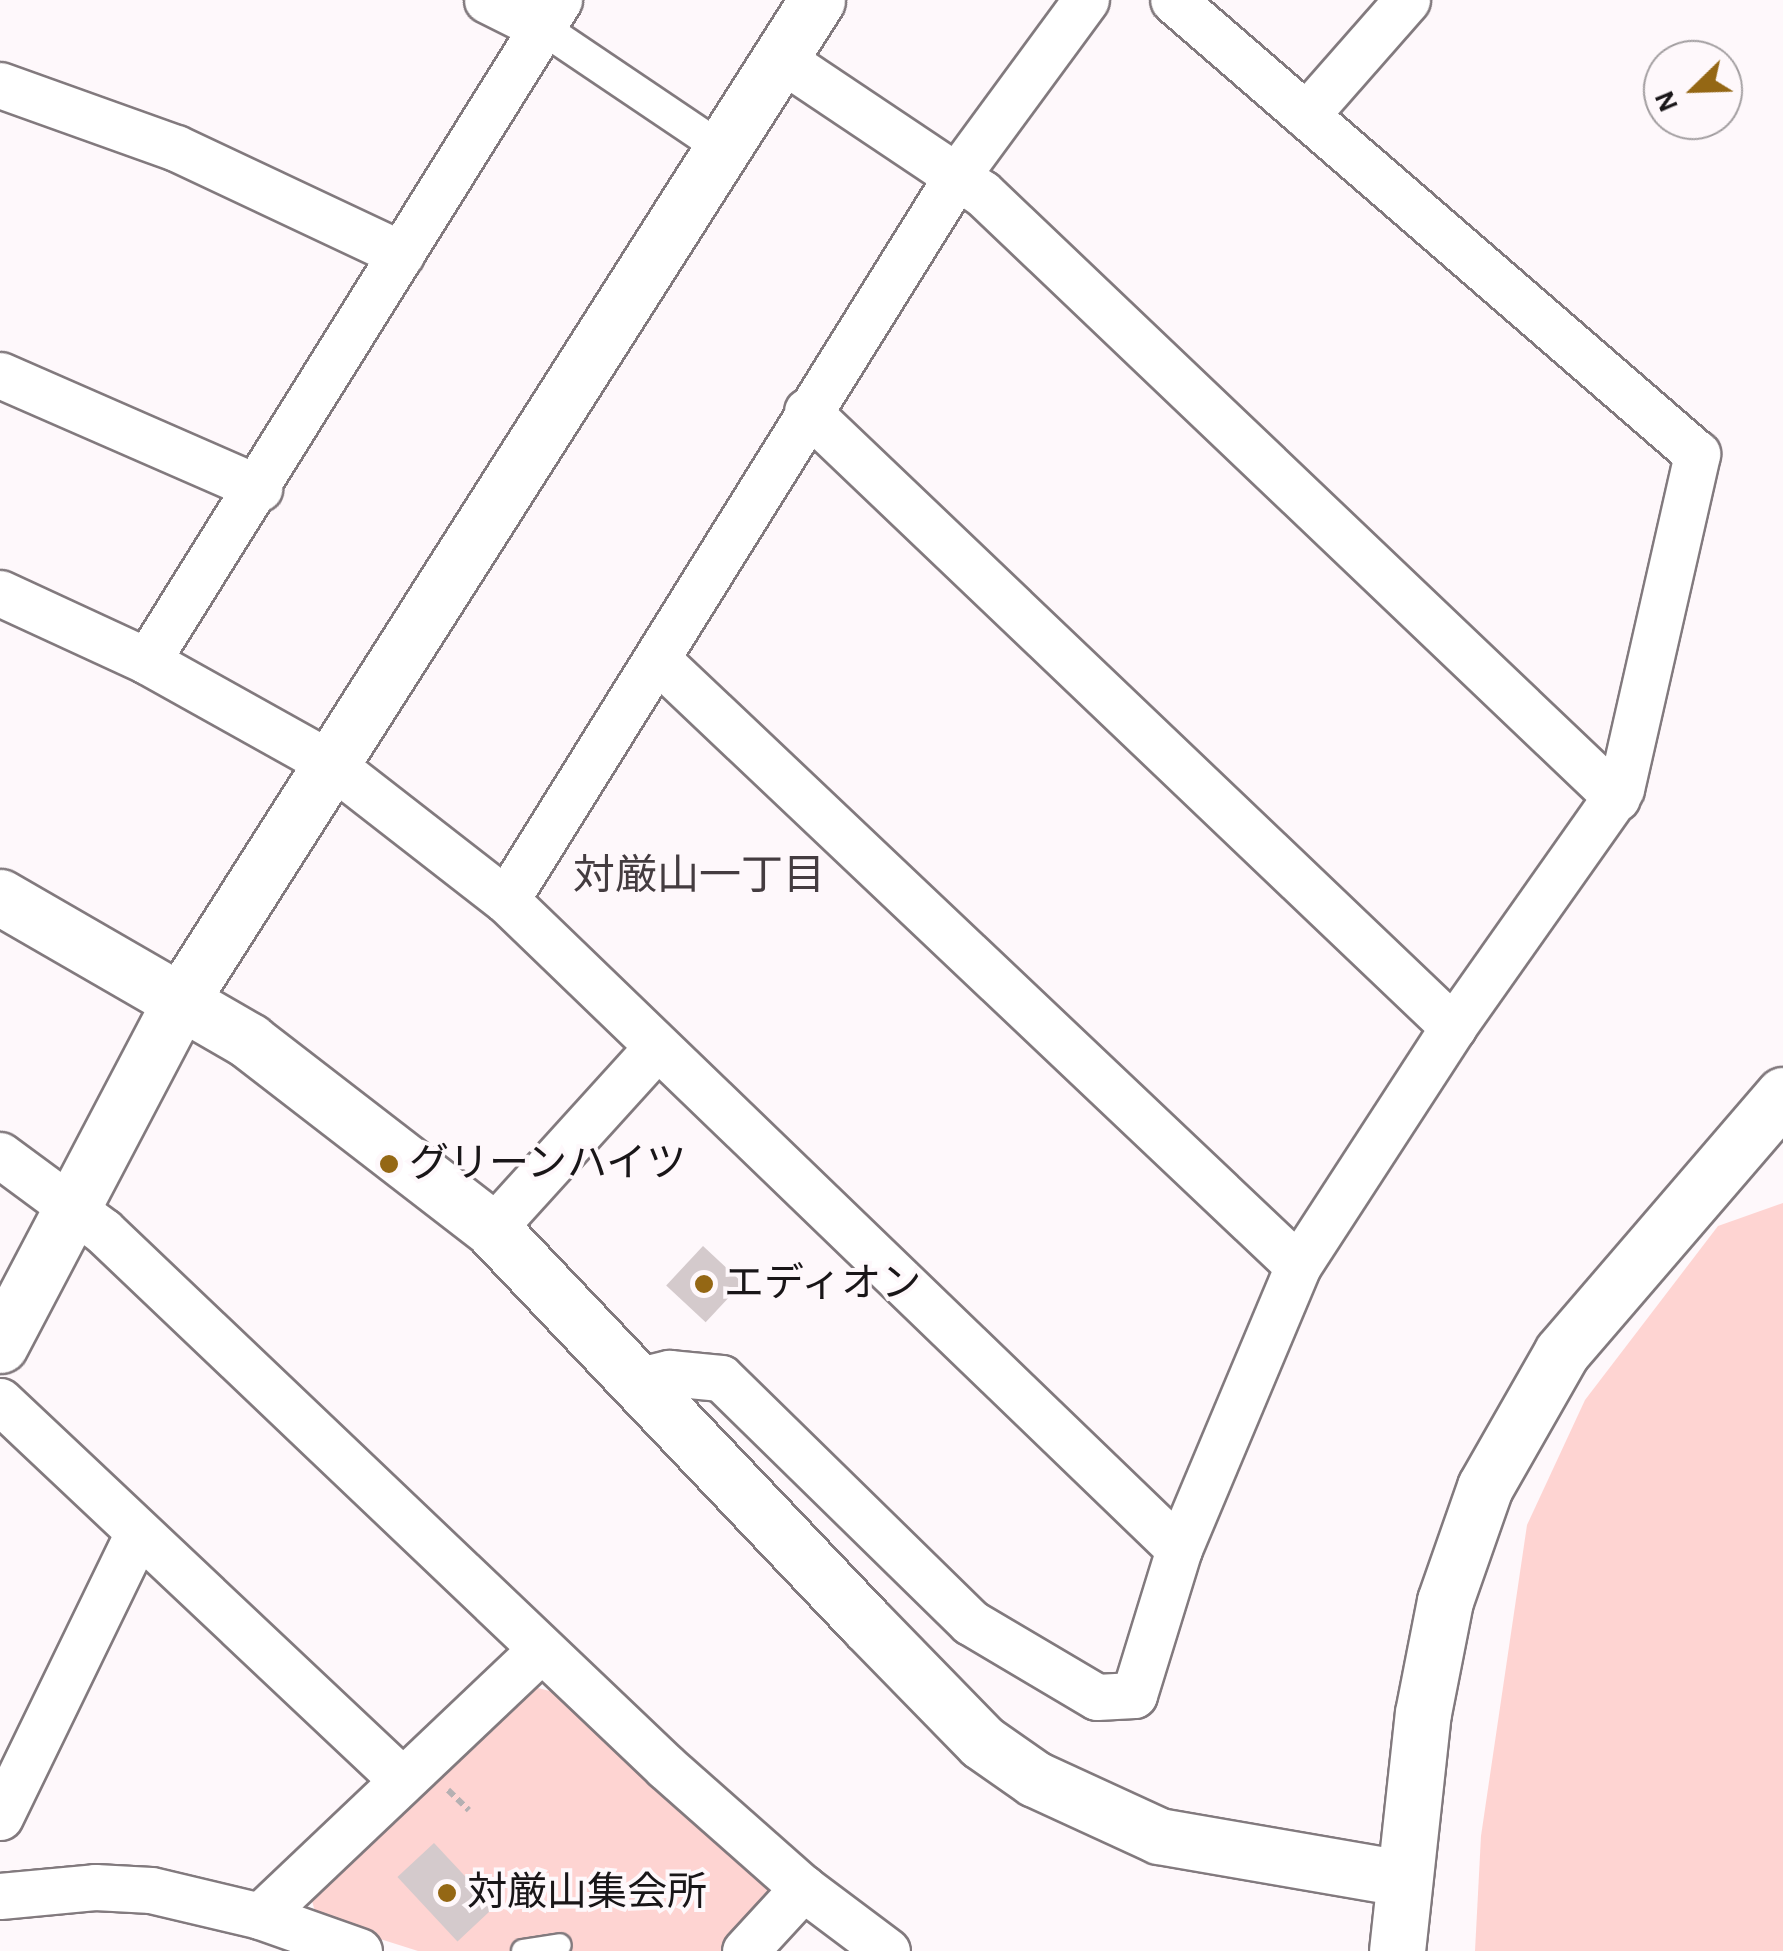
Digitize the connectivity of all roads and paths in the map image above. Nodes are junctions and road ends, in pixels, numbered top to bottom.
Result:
1 (487, 0) edge
2 (817, 0) edge
3 (1086, 0) edge
4 (1173, 0) edge
5 (1407, 0) edge
6 (550, 14) edge
7 (780, 58) junction
8 (0, 84) edge
9 (1306, 115) junction
10 (722, 149) junction
11 (958, 174) junction
12 (401, 254) junction
13 (0, 375) edge
14 (807, 411) junction
15 (259, 488) junction
16 (0, 593) edge
17 (147, 660) junction
18 (658, 660) junction
19 (331, 764) junction
20 (1617, 798) junction
21 (0, 898) edge
22 (506, 900) junction
23 (181, 1000) junction
24 (1453, 1027) junction
25 (657, 1047) junction
26 (1783, 1095) edge
27 (0, 1154) edge
28 (73, 1204) junction
29 (492, 1229) junction
30 (1298, 1266) junction
31 (0, 1345) edge
32 (640, 1380) junction
33 (0, 1401) edge
34 (137, 1535) junction
35 (1180, 1550) junction
36 (540, 1650) junction
37 (401, 1779) junction
38 (0, 1817) edge
39 (1401, 1878) junction
40 (803, 1888) junction
41 (0, 1896) edge
42 (260, 1916) junction
43 (560, 1945) dead end
44 (359, 1951) edge
45 (523, 1951) edge
46 (745, 1951) edge
47 (887, 1951) edge
48 (1397, 1951) edge

1 - 6 street
2 - 7 street
3 - 11 street
4 - 9 street
5 - 9 street
6 - 10 street
6 - 12 street
7 - 10 street
7 - 11 street
8 - 12 street
9 - 20 street
10 - 19 street
11 - 14 street
11 - 20 street
12 - 15 street
13 - 15 street
14 - 18 street
14 - 24 street
15 - 17 street
16 - 17 street
17 - 19 street
18 - 22 street
18 - 30 street
19 - 22 street
19 - 23 street
20 - 24 street
21 - 23 street
22 - 25 street
23 - 28 street
23 - 29 street
24 - 30 street
25 - 29 street
25 - 35 street
26 - 39 street
27 - 28 street
28 - 31 street
28 - 36 street
29 - 32 street
30 - 35 street
32 - 35 street
32 - 39 street
33 - 34 street
34 - 37 street
34 - 38 street
36 - 37 street
36 - 40 street
37 - 42 street
39 - 48 street
40 - 46 street
40 - 47 street
41 - 42 street
42 - 44 street
43 - 45 lane

